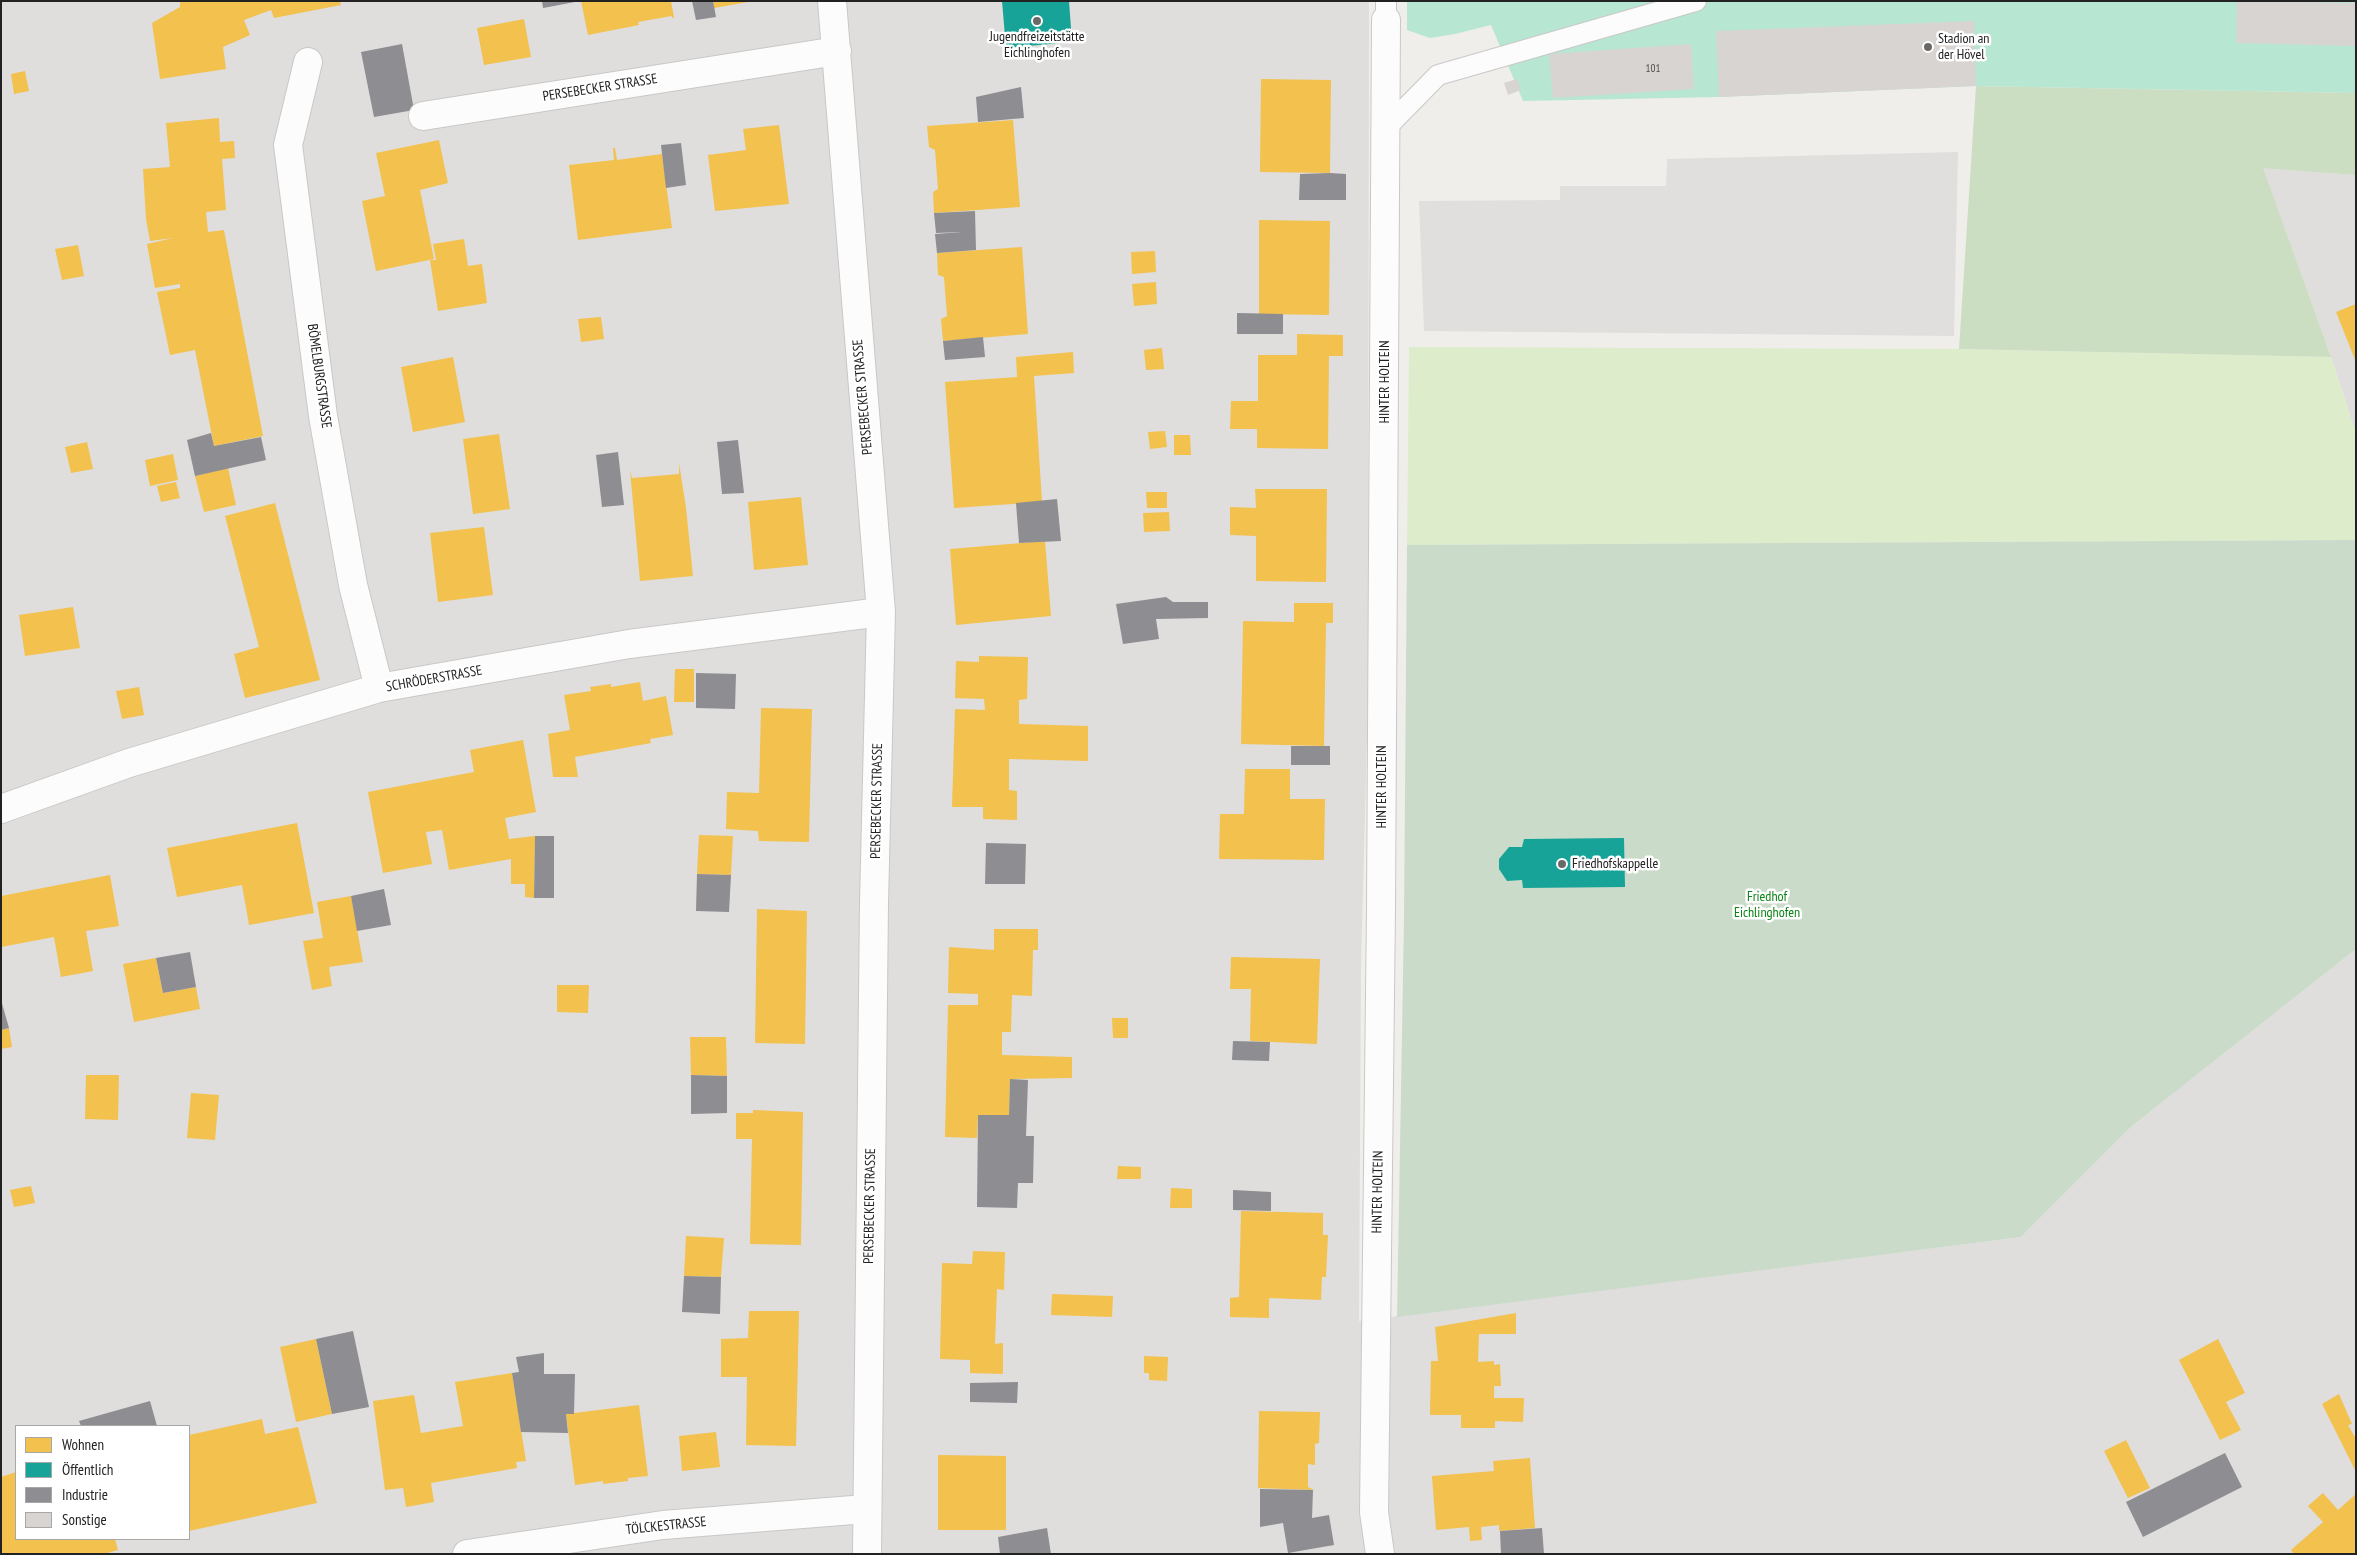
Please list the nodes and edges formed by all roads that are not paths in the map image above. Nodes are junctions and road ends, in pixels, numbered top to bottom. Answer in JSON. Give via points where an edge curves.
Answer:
{"nodes":[{"id":1,"x":832,"y":1,"type":"edge"},
{"id":2,"x":1696,"y":1,"type":"edge"},
{"id":3,"x":1386,"y":10,"type":"edge"},
{"id":4,"x":837,"y":51,"type":"junction"},
{"id":5,"x":308,"y":62,"type":"dead end"},
{"id":6,"x":422,"y":116,"type":"dead end"},
{"id":7,"x":1384,"y":129,"type":"junction"},
{"id":8,"x":881,"y":612,"type":"junction"},
{"id":9,"x":379,"y":688,"type":"junction"},
{"id":10,"x":1,"y":809,"type":"edge"},
{"id":11,"x":866,"y":1509,"type":"junction"},
{"id":12,"x":467,"y":1554,"type":"edge"},
{"id":13,"x":867,"y":1554,"type":"edge"},
{"id":14,"x":1380,"y":1554,"type":"edge"}],
"edges":[{"from":1,"to":4,"type":"street","name":"PERSEBECKER STRASSE"},
{"from":2,"to":7,"type":"lane","via":[[1438,75]]},
{"from":3,"to":7,"type":"street","name":"HINTER HOLTEIN"},
{"from":4,"to":6,"type":"street","name":"PERSEBECKER STRASSE"},
{"from":4,"to":8,"type":"street","name":"PERSEBECKER STRASSE"},
{"from":5,"to":9,"type":"street","name":"BÖMELBURGSTRASSE","via":[[288,145],[324,416],[353,585]]},
{"from":7,"to":14,"type":"street","name":"HINTER HOLTEIN","via":[[1382,879],[1374,1512]]},
{"from":8,"to":9,"type":"street","name":"SCHRÖDERSTRASSE","via":[[629,644]]},
{"from":8,"to":11,"type":"street","name":"PERSEBECKER STRASSE"},
{"from":9,"to":10,"type":"street","name":"SCHRÖDERSTRASSE","via":[[129,763]]},
{"from":11,"to":12,"type":"street","name":"TÖLCKESTRASSE","via":[[663,1525]]},
{"from":11,"to":13,"type":"street","name":"PERSEBECKER STRASSE"}]}
